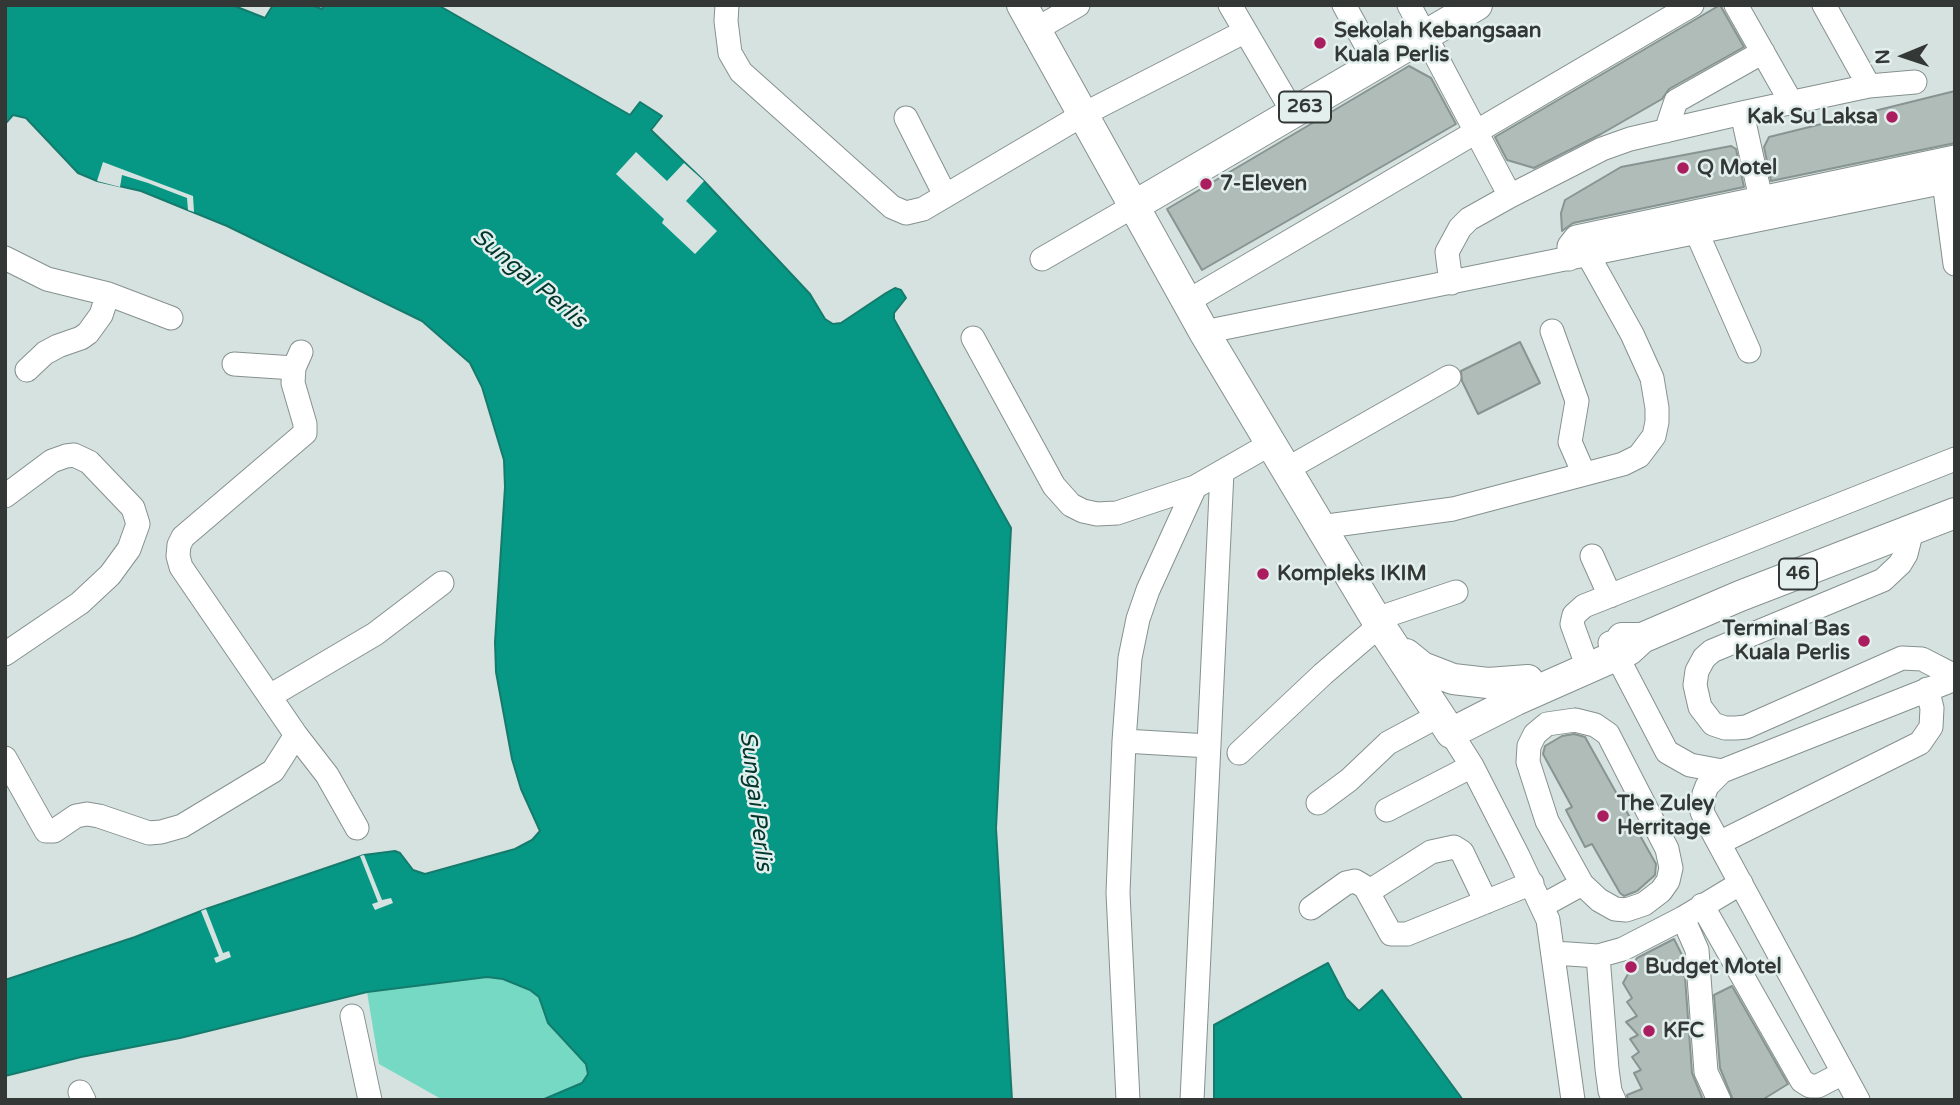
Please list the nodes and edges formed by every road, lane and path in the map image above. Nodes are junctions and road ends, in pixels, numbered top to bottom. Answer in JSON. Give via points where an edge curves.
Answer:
{"nodes":[{"id":1,"x":727,"y":5,"type":"edge"},
{"id":2,"x":1078,"y":5,"type":"edge"},
{"id":3,"x":1230,"y":5,"type":"edge"},
{"id":4,"x":1345,"y":5,"type":"edge"},
{"id":5,"x":1409,"y":5,"type":"edge"},
{"id":6,"x":1477,"y":5,"type":"edge"},
{"id":7,"x":1692,"y":5,"type":"edge"},
{"id":8,"x":1736,"y":5,"type":"edge"},
{"id":9,"x":1824,"y":5,"type":"edge"},
{"id":10,"x":1028,"y":18,"type":"edge"},
{"id":11,"x":1244,"y":32,"type":"junction"},
{"id":12,"x":1425,"y":36,"type":"junction"},
{"id":13,"x":1763,"y":52,"type":"junction"},
{"id":14,"x":1377,"y":65,"type":"junction"},
{"id":15,"x":1915,"y":82,"type":"dead end"},
{"id":16,"x":1869,"y":86,"type":"junction"},
{"id":17,"x":1791,"y":102,"type":"junction"},
{"id":18,"x":1742,"y":113,"type":"junction"},
{"id":19,"x":1084,"y":114,"type":"junction"},
{"id":20,"x":1293,"y":114,"type":"junction"},
{"id":21,"x":906,"y":118,"type":"dead end"},
{"id":22,"x":1665,"y":131,"type":"junction"},
{"id":23,"x":1476,"y":132,"type":"junction"},
{"id":24,"x":1955,"y":157,"type":"edge"},
{"id":25,"x":1950,"y":181,"type":"edge"},
{"id":26,"x":945,"y":195,"type":"junction"},
{"id":27,"x":1510,"y":196,"type":"junction"},
{"id":28,"x":1761,"y":199,"type":"junction"},
{"id":29,"x":1132,"y":207,"type":"junction"},
{"id":30,"x":1697,"y":233,"type":"junction"},
{"id":31,"x":1579,"y":257,"type":"junction"},
{"id":32,"x":5,"y":258,"type":"edge"},
{"id":33,"x":1041,"y":259,"type":"dead end"},
{"id":34,"x":1955,"y":264,"type":"edge"},
{"id":35,"x":1451,"y":283,"type":"junction"},
{"id":36,"x":108,"y":294,"type":"junction"},
{"id":37,"x":1188,"y":301,"type":"junction"},
{"id":38,"x":171,"y":318,"type":"dead end"},
{"id":39,"x":1552,"y":331,"type":"dead end"},
{"id":40,"x":1204,"y":332,"type":"junction"},
{"id":41,"x":973,"y":338,"type":"dead end"},
{"id":42,"x":1749,"y":351,"type":"dead end"},
{"id":43,"x":234,"y":364,"type":"dead end"},
{"id":44,"x":27,"y":370,"type":"dead end"},
{"id":45,"x":1449,"y":377,"type":"dead end"},
{"id":46,"x":1272,"y":443,"type":"junction"},
{"id":47,"x":1955,"y":459,"type":"edge"},
{"id":48,"x":1287,"y":469,"type":"junction"},
{"id":49,"x":1222,"y":472,"type":"junction"},
{"id":50,"x":1584,"y":474,"type":"junction"},
{"id":51,"x":1195,"y":486,"type":"junction"},
{"id":52,"x":5,"y":496,"type":"edge"},
{"id":53,"x":1955,"y":513,"type":"edge"},
{"id":54,"x":1320,"y":527,"type":"junction"},
{"id":55,"x":1912,"y":530,"type":"junction"},
{"id":56,"x":1592,"y":556,"type":"dead end"},
{"id":57,"x":442,"y":583,"type":"dead end"},
{"id":58,"x":1456,"y":593,"type":"dead end"},
{"id":59,"x":1610,"y":596,"type":"junction"},
{"id":60,"x":1382,"y":628,"type":"junction"},
{"id":61,"x":1613,"y":649,"type":"junction"},
{"id":62,"x":5,"y":654,"type":"edge"},
{"id":63,"x":1585,"y":661,"type":"junction"},
{"id":64,"x":1955,"y":677,"type":"edge"},
{"id":65,"x":1528,"y":680,"type":"junction"},
{"id":66,"x":1927,"y":689,"type":"junction"},
{"id":67,"x":270,"y":696,"type":"junction"},
{"id":68,"x":1445,"y":723,"type":"junction"},
{"id":69,"x":296,"y":735,"type":"junction"},
{"id":70,"x":1124,"y":741,"type":"junction"},
{"id":71,"x":1209,"y":746,"type":"junction"},
{"id":72,"x":1239,"y":753,"type":"dead end"},
{"id":73,"x":5,"y":758,"type":"edge"},
{"id":74,"x":1472,"y":766,"type":"junction"},
{"id":75,"x":1723,"y":771,"type":"junction"},
{"id":76,"x":14,"y":793,"type":"edge"},
{"id":77,"x":1318,"y":803,"type":"dead end"},
{"id":78,"x":1387,"y":810,"type":"dead end"},
{"id":79,"x":357,"y":828,"type":"dead end"},
{"id":80,"x":1719,"y":843,"type":"junction"},
{"id":81,"x":1532,"y":883,"type":"junction"},
{"id":82,"x":1741,"y":883,"type":"junction"},
{"id":83,"x":1582,"y":884,"type":"junction"},
{"id":84,"x":1368,"y":892,"type":"junction"},
{"id":85,"x":1486,"y":902,"type":"junction"},
{"id":86,"x":1702,"y":905,"type":"junction"},
{"id":87,"x":1542,"y":906,"type":"junction"},
{"id":88,"x":1311,"y":908,"type":"dead end"},
{"id":89,"x":1683,"y":918,"type":"junction"},
{"id":90,"x":1554,"y":953,"type":"junction"},
{"id":91,"x":1598,"y":956,"type":"junction"},
{"id":92,"x":352,"y":1016,"type":"dead end"},
{"id":93,"x":1848,"y":1091,"type":"edge"},
{"id":94,"x":370,"y":1100,"type":"edge"},
{"id":95,"x":1129,"y":1100,"type":"edge"},
{"id":96,"x":1192,"y":1100,"type":"edge"},
{"id":97,"x":1573,"y":1100,"type":"edge"},
{"id":98,"x":1614,"y":1100,"type":"edge"},
{"id":99,"x":1719,"y":1100,"type":"edge"}],
"edges":[{"from":1,"to":26,"type":"street","via":[[730,53],[741,72],[892,207],[916,212]]},
{"from":2,"to":10,"type":"street"},
{"from":3,"to":11,"type":"street"},
{"from":4,"to":14,"type":"street"},
{"from":5,"to":12,"type":"street"},
{"from":6,"to":12,"type":"main road","number":"263"},
{"from":7,"to":23,"type":"street"},
{"from":8,"to":13,"type":"street"},
{"from":9,"to":16,"type":"street"},
{"from":10,"to":19,"type":"main road"},
{"from":11,"to":19,"type":"street"},
{"from":11,"to":20,"type":"street"},
{"from":12,"to":14,"type":"main road","number":"263"},
{"from":12,"to":23,"type":"street"},
{"from":13,"to":17,"type":"street"},
{"from":13,"to":22,"type":"street","via":[[1676,101]]},
{"from":14,"to":20,"type":"main road","number":"263"},
{"from":15,"to":16,"type":"street"},
{"from":16,"to":17,"type":"street"},
{"from":17,"to":18,"type":"street"},
{"from":18,"to":22,"type":"street"},
{"from":18,"to":28,"type":"street"},
{"from":19,"to":26,"type":"street"},
{"from":19,"to":29,"type":"main road"},
{"from":20,"to":29,"type":"main road","number":"263"},
{"from":21,"to":26,"type":"street"},
{"from":22,"to":27,"type":"street","via":[[1602,149]]},
{"from":23,"to":27,"type":"street"},
{"from":23,"to":37,"type":"street"},
{"from":24,"to":28,"type":"street"},
{"from":25,"to":30,"type":"street"},
{"from":25,"to":34,"type":"street"},
{"from":27,"to":35,"type":"street","via":[[1460,228],[1447,252]]},
{"from":28,"to":31,"type":"street","via":[[1576,237],[1569,246]]},
{"from":29,"to":33,"type":"street"},
{"from":29,"to":37,"type":"main road"},
{"from":30,"to":31,"type":"street"},
{"from":30,"to":42,"type":"street"},
{"from":31,"to":35,"type":"street"},
{"from":31,"to":50,"type":"street","via":[[1646,363],[1657,408],[1654,436],[1639,456]]},
{"from":32,"to":36,"type":"street","via":[[47,279]]},
{"from":35,"to":40,"type":"street"},
{"from":36,"to":38,"type":"street"},
{"from":36,"to":44,"type":"street","via":[[88,333],[46,353]]},
{"from":37,"to":40,"type":"main road"},
{"from":39,"to":50,"type":"street","via":[[1577,401],[1570,442]]},
{"from":40,"to":46,"type":"main road"},
{"from":41,"to":51,"type":"street","via":[[1054,486],[1071,505],[1097,514],[1116,513]]},
{"from":43,"to":67,"type":"street","via":[[298,360],[293,383],[305,433],[183,537],[178,556],[181,567]]},
{"from":45,"to":48,"type":"street"},
{"from":46,"to":48,"type":"main road"},
{"from":46,"to":49,"type":"street"},
{"from":47,"to":59,"type":"street"},
{"from":48,"to":54,"type":"main road"},
{"from":49,"to":51,"type":"street"},
{"from":49,"to":71,"type":"street"},
{"from":50,"to":54,"type":"street","via":[[1453,509]]},
{"from":51,"to":70,"type":"street","via":[[1138,619],[1130,658]]},
{"from":52,"to":62,"type":"street","via":[[52,461],[74,455],[89,462],[124,499],[138,524],[129,550],[110,575],[80,603]]},
{"from":53,"to":55,"type":"main road","number":"46"},
{"from":54,"to":60,"type":"main road"},
{"from":55,"to":61,"type":"main road","number":"46","via":[[1642,638],[1623,638]]},
{"from":55,"to":64,"type":"street","via":[[1906,554],[1883,580],[1712,651],[1697,671],[1700,707],[1713,724],[1746,727],[1902,658],[1922,659]]},
{"from":56,"to":59,"type":"street"},
{"from":57,"to":67,"type":"street","via":[[375,634]]},
{"from":58,"to":60,"type":"street"},
{"from":59,"to":63,"type":"street","via":[[1584,607],[1572,618]]},
{"from":60,"to":65,"type":"main road","via":[[1422,667],[1445,676],[1480,682]]},
{"from":60,"to":68,"type":"main road"},
{"from":60,"to":72,"type":"street","via":[[1323,674]]},
{"from":61,"to":63,"type":"main road","number":"46"},
{"from":61,"to":75,"type":"street","via":[[1667,752],[1690,765]]},
{"from":63,"to":65,"type":"main road","number":"46"},
{"from":63,"to":68,"type":"main road","number":"46","via":[[1516,700]]},
{"from":64,"to":66,"type":"street"},
{"from":65,"to":68,"type":"main road","number":"46"},
{"from":66,"to":75,"type":"street"},
{"from":66,"to":80,"type":"street","via":[[1931,727],[1920,743]]},
{"from":67,"to":69,"type":"street"},
{"from":68,"to":74,"type":"street"},
{"from":68,"to":77,"type":"street","via":[[1388,743]]},
{"from":69,"to":76,"type":"street","via":[[273,771],[182,826],[160,832],[149,833],[87,814],[46,831]]},
{"from":69,"to":79,"type":"street","via":[[327,775]]},
{"from":70,"to":71,"type":"street"},
{"from":70,"to":95,"type":"street","via":[[1118,893]]},
{"from":71,"to":96,"type":"street"},
{"from":73,"to":76,"type":"street"},
{"from":74,"to":78,"type":"street"},
{"from":74,"to":81,"type":"street"},
{"from":75,"to":80,"type":"street","via":[[1707,786],[1702,804]]},
{"from":80,"to":82,"type":"street"},
{"from":81,"to":85,"type":"street"},
{"from":81,"to":87,"type":"street"},
{"from":82,"to":86,"type":"street"},
{"from":82,"to":93,"type":"street"},
{"from":83,"to":83,"type":"street","via":[[1599,900],[1626,910],[1661,891],[1671,868],[1667,849],[1608,734],[1595,725],[1562,721],[1535,734],[1528,762],[1547,821]]},
{"from":83,"to":87,"type":"street"},
{"from":84,"to":85,"type":"street","via":[[1387,928],[1398,935]]},
{"from":84,"to":85,"type":"street","via":[[1431,852],[1454,847],[1462,852]]},
{"from":84,"to":88,"type":"street","via":[[1360,883],[1346,883]]},
{"from":86,"to":89,"type":"street"},
{"from":86,"to":93,"type":"street","via":[[1802,1081]]},
{"from":87,"to":90,"type":"street"},
{"from":89,"to":91,"type":"street","via":[[1623,949]]},
{"from":89,"to":99,"type":"street","via":[[1697,950],[1706,1072]]},
{"from":90,"to":91,"type":"street"},
{"from":90,"to":97,"type":"street"},
{"from":91,"to":98,"type":"street","via":[[1606,1069]]},
{"from":92,"to":94,"type":"street"}]}
